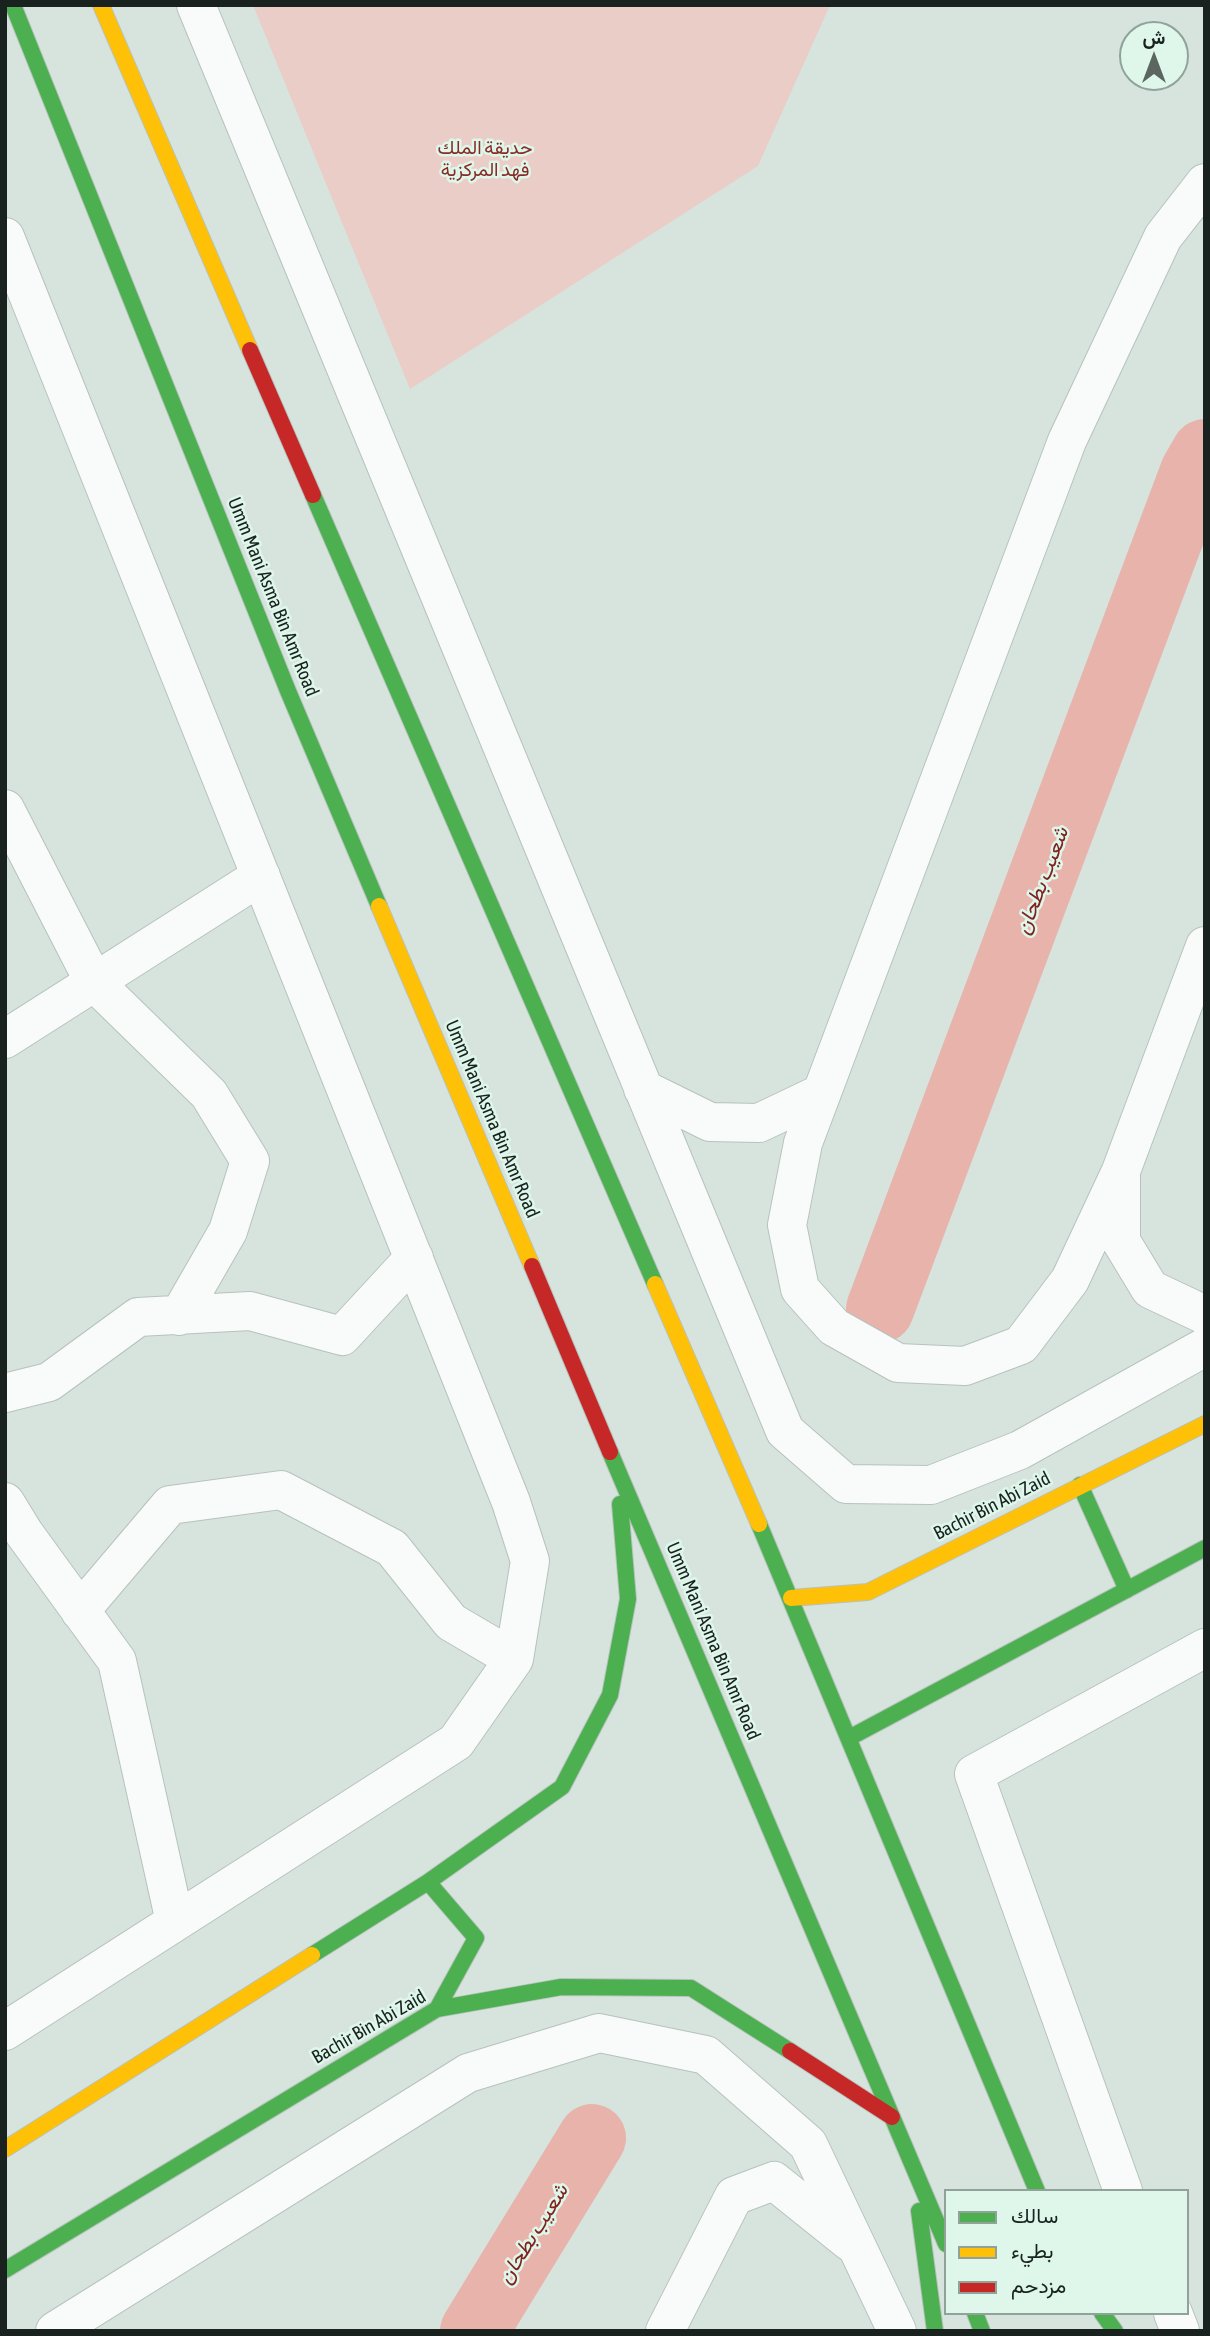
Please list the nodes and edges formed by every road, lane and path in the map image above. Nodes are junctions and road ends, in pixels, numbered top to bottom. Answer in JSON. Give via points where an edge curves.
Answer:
{"nodes":[{"id":1,"x":13,"y":5,"type":"edge"},
{"id":2,"x":101,"y":5,"type":"edge"},
{"id":3,"x":196,"y":5,"type":"edge"},
{"id":4,"x":1205,"y":183,"type":"edge"},
{"id":5,"x":5,"y":237,"type":"edge"},
{"id":6,"x":5,"y":808,"type":"edge"},
{"id":7,"x":261,"y":876,"type":"junction"},
{"id":8,"x":1205,"y":946,"type":"edge"},
{"id":9,"x":94,"y":982,"type":"junction"},
{"id":10,"x":5,"y":1039,"type":"edge"},
{"id":11,"x":643,"y":1088,"type":"junction"},
{"id":12,"x":822,"y":1093,"type":"junction"},
{"id":13,"x":1121,"y":1171,"type":"junction"},
{"id":14,"x":414,"y":1258,"type":"junction"},
{"id":15,"x":1205,"y":1315,"type":"edge"},
{"id":16,"x":179,"y":1316,"type":"junction"},
{"id":17,"x":1205,"y":1347,"type":"edge"},
{"id":18,"x":5,"y":1393,"type":"edge"},
{"id":19,"x":1205,"y":1424,"type":"edge"},
{"id":20,"x":618,"y":1471,"type":"junction"},
{"id":21,"x":1080,"y":1485,"type":"junction"},
{"id":22,"x":5,"y":1502,"type":"edge"},
{"id":23,"x":1205,"y":1548,"type":"edge"},
{"id":24,"x":1127,"y":1590,"type":"junction"},
{"id":25,"x":792,"y":1598,"type":"junction"},
{"id":26,"x":80,"y":1611,"type":"junction"},
{"id":27,"x":1205,"y":1648,"type":"edge"},
{"id":28,"x":514,"y":1659,"type":"junction"},
{"id":29,"x":849,"y":1738,"type":"junction"},
{"id":30,"x":428,"y":1882,"type":"junction"},
{"id":31,"x":175,"y":1922,"type":"junction"},
{"id":32,"x":437,"y":2009,"type":"junction"},
{"id":33,"x":10,"y":2019,"type":"edge"},
{"id":34,"x":892,"y":2117,"type":"junction"},
{"id":35,"x":5,"y":2149,"type":"edge"},
{"id":36,"x":914,"y":2168,"type":"junction"},
{"id":37,"x":1036,"y":2189,"type":"edge"},
{"id":38,"x":1122,"y":2189,"type":"edge"},
{"id":39,"x":944,"y":2239,"type":"edge"},
{"id":40,"x":858,"y":2248,"type":"junction"},
{"id":41,"x":5,"y":2270,"type":"edge"},
{"id":42,"x":1103,"y":2315,"type":"edge"},
{"id":43,"x":55,"y":2331,"type":"edge"},
{"id":44,"x":665,"y":2331,"type":"edge"},
{"id":45,"x":897,"y":2331,"type":"edge"},
{"id":46,"x":934,"y":2331,"type":"edge"},
{"id":47,"x":1115,"y":2331,"type":"edge"}],
"edges":[{"from":1,"to":20,"type":"main road","name":"Umm Mani Asma Bin Amr Road","via":[[288,691]]},
{"from":2,"to":25,"type":"main road"},
{"from":3,"to":11,"type":"street"},
{"from":4,"to":12,"type":"street","via":[[1163,237],[1067,441]]},
{"from":5,"to":7,"type":"street"},
{"from":6,"to":9,"type":"street"},
{"from":7,"to":9,"type":"street"},
{"from":7,"to":14,"type":"street"},
{"from":8,"to":13,"type":"street"},
{"from":9,"to":10,"type":"street"},
{"from":9,"to":16,"type":"street","via":[[209,1094],[250,1161],[228,1231]]},
{"from":11,"to":12,"type":"street","via":[[710,1122],[759,1123]]},
{"from":11,"to":17,"type":"street","via":[[785,1431],[846,1484],[931,1485],[1020,1450]]},
{"from":12,"to":13,"type":"street","via":[[803,1143],[787,1225],[800,1289],[834,1327],[898,1363],[965,1366],[1021,1345],[1070,1280]]},
{"from":13,"to":15,"type":"street","via":[[1121,1241],[1150,1289]]},
{"from":14,"to":16,"type":"street","via":[[342,1336],[250,1311]]},
{"from":14,"to":28,"type":"street","via":[[530,1561]]},
{"from":16,"to":18,"type":"street","via":[[138,1317],[49,1382]]},
{"from":19,"to":21,"type":"main road","name":"Bachir Bin Abi Zaid"},
{"from":20,"to":30,"type":"main road","via":[[628,1599],[610,1695],[562,1787]]},
{"from":20,"to":34,"type":"main road","name":"Umm Mani Asma Bin Amr Road"},
{"from":21,"to":24,"type":"main road"},
{"from":21,"to":25,"type":"main road","name":"Bachir Bin Abi Zaid","via":[[867,1592]]},
{"from":22,"to":26,"type":"street"},
{"from":23,"to":24,"type":"main road"},
{"from":24,"to":29,"type":"main road"},
{"from":25,"to":29,"type":"main road"},
{"from":26,"to":28,"type":"street","via":[[170,1505],[281,1490],[392,1548],[451,1622]]},
{"from":26,"to":31,"type":"street","via":[[117,1661]]},
{"from":27,"to":38,"type":"street","via":[[974,1774]]},
{"from":28,"to":31,"type":"street","via":[[456,1742]]},
{"from":29,"to":37,"type":"main road"},
{"from":30,"to":32,"type":"main road","via":[[477,1938]]},
{"from":30,"to":35,"type":"main road"},
{"from":31,"to":33,"type":"street"},
{"from":32,"to":34,"type":"main road","name":"Bachir Bin Abi Zaid","via":[[561,1987],[691,1989]]},
{"from":32,"to":41,"type":"main road","name":"Bachir Bin Abi Zaid"},
{"from":34,"to":36,"type":"main road","name":"Umm Mani Asma Bin Amr Road"},
{"from":36,"to":39,"type":"main road","name":"Umm Mani Asma Bin Amr Road"},
{"from":36,"to":46,"type":"main road"},
{"from":40,"to":43,"type":"street","via":[[808,2144],[706,2055],[598,2033],[468,2073]]},
{"from":40,"to":44,"type":"street","via":[[774,2181],[734,2196]]},
{"from":40,"to":45,"type":"street"},
{"from":42,"to":47,"type":"main road"}]}
